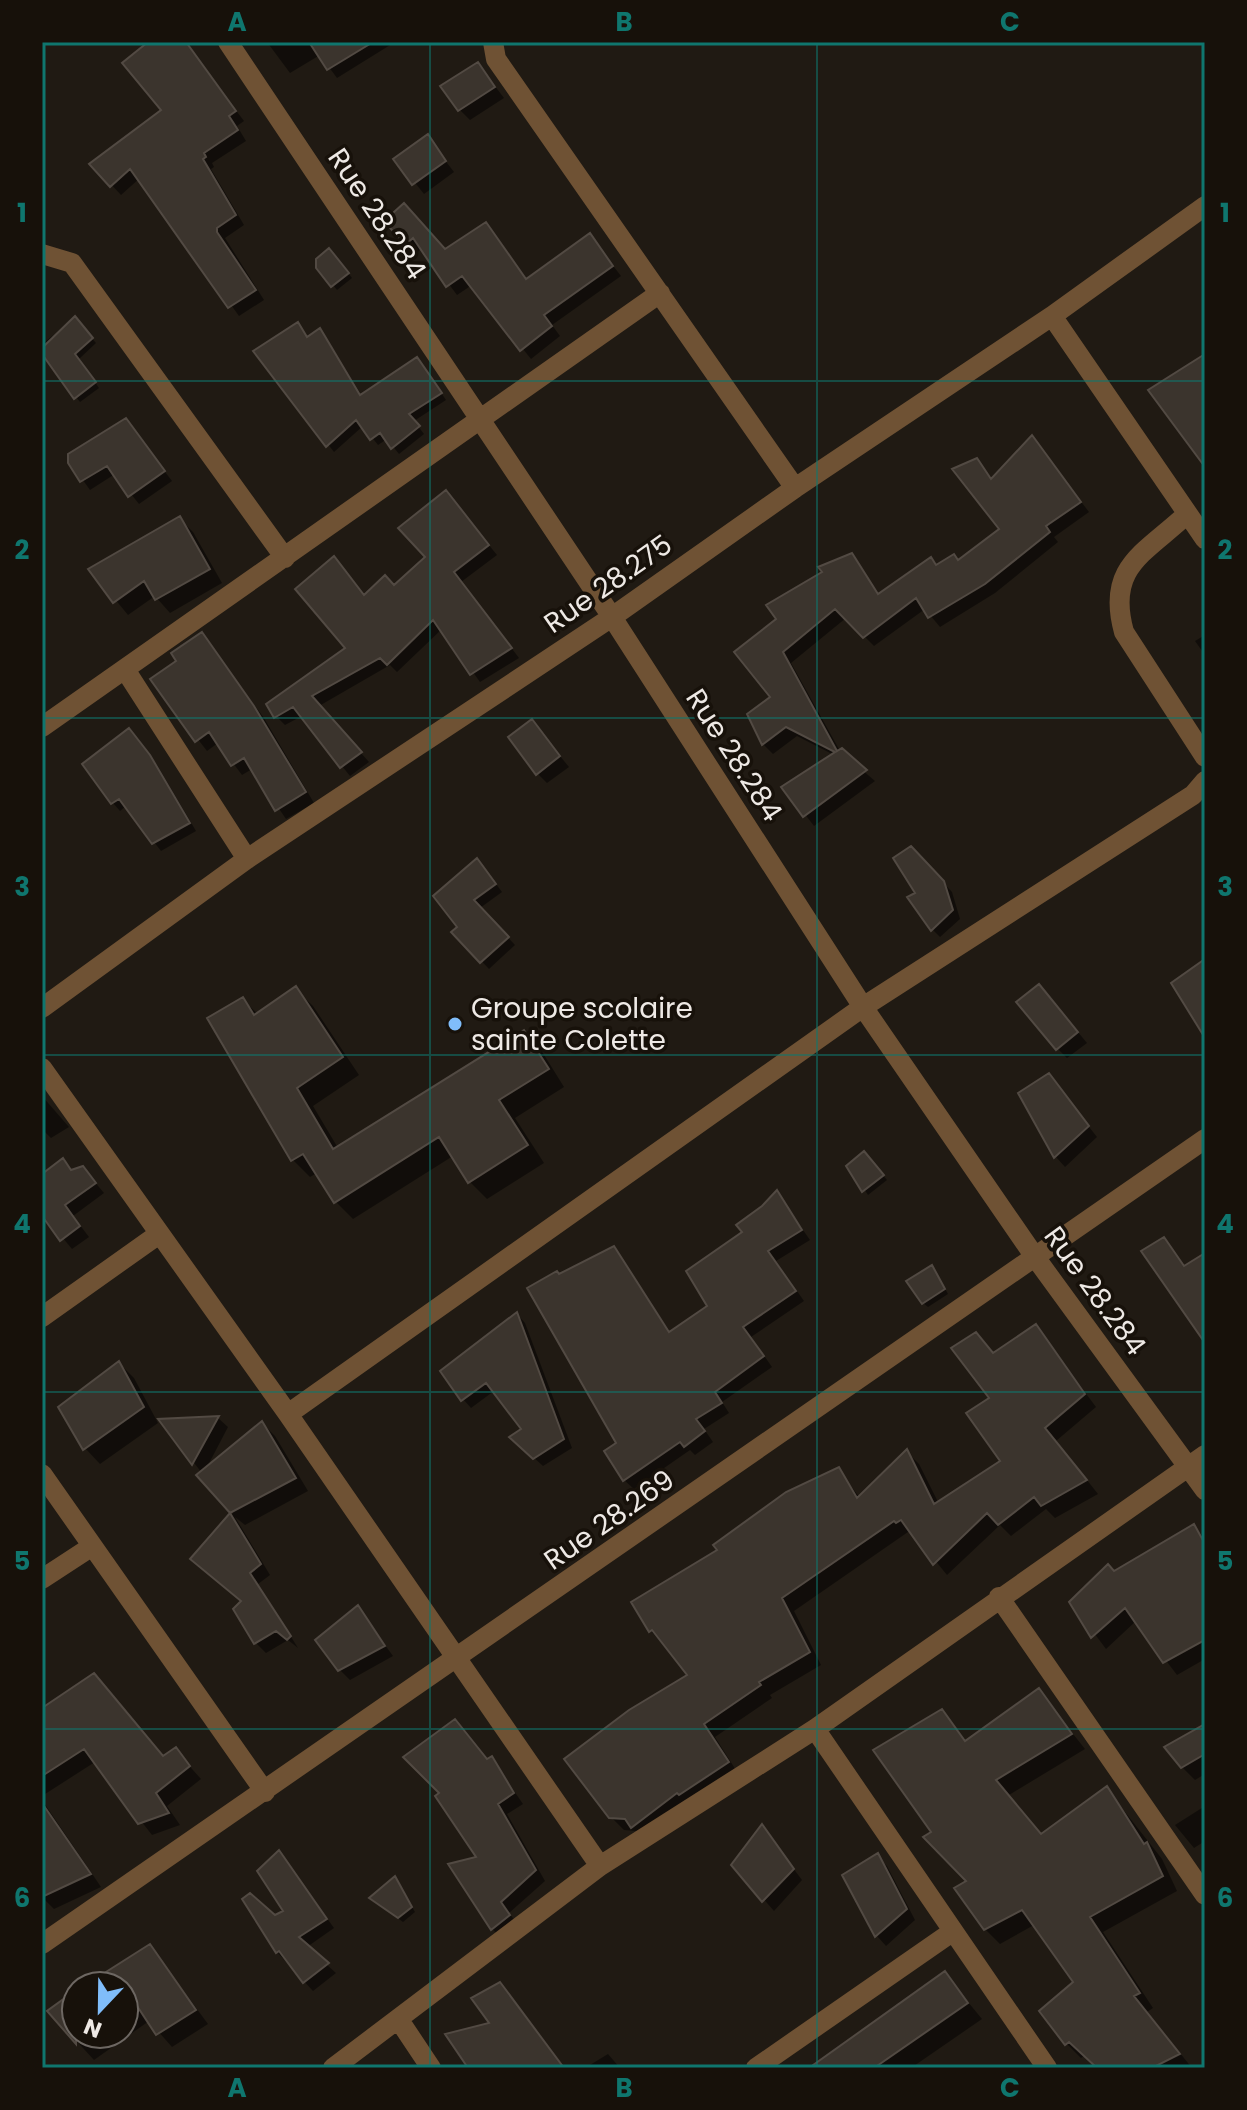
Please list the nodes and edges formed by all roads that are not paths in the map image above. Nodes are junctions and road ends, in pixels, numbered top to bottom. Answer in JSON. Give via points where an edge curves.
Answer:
{"nodes":[{"id":1,"x":228,"y":42,"type":"edge"},
{"id":2,"x":493,"y":42,"type":"edge"},
{"id":3,"x":1205,"y":206,"type":"edge"},
{"id":4,"x":42,"y":254,"type":"edge"},
{"id":5,"x":660,"y":293,"type":"junction"},
{"id":6,"x":1052,"y":316,"type":"junction"},
{"id":7,"x":483,"y":421,"type":"junction"},
{"id":8,"x":795,"y":488,"type":"junction"},
{"id":9,"x":1186,"y":515,"type":"junction"},
{"id":10,"x":1205,"y":539,"type":"edge"},
{"id":11,"x":285,"y":558,"type":"junction"},
{"id":12,"x":612,"y":617,"type":"junction"},
{"id":13,"x":126,"y":671,"type":"junction"},
{"id":14,"x":42,"y":727,"type":"edge"},
{"id":15,"x":1205,"y":757,"type":"edge"},
{"id":16,"x":1205,"y":781,"type":"edge"},
{"id":17,"x":247,"y":859,"type":"junction"},
{"id":18,"x":863,"y":1007,"type":"junction"},
{"id":19,"x":42,"y":1008,"type":"edge"},
{"id":20,"x":42,"y":1068,"type":"edge"},
{"id":21,"x":1205,"y":1139,"type":"edge"},
{"id":22,"x":159,"y":1234,"type":"junction"},
{"id":23,"x":1035,"y":1257,"type":"junction"},
{"id":24,"x":42,"y":1317,"type":"edge"},
{"id":25,"x":288,"y":1414,"type":"junction"},
{"id":26,"x":1196,"y":1461,"type":"edge"},
{"id":27,"x":42,"y":1474,"type":"edge"},
{"id":28,"x":1205,"y":1490,"type":"edge"},
{"id":29,"x":91,"y":1547,"type":"junction"},
{"id":30,"x":42,"y":1579,"type":"edge"},
{"id":31,"x":999,"y":1597,"type":"junction"},
{"id":32,"x":457,"y":1660,"type":"junction"},
{"id":33,"x":815,"y":1729,"type":"junction"},
{"id":34,"x":265,"y":1792,"type":"junction"},
{"id":35,"x":600,"y":1866,"type":"junction"},
{"id":36,"x":1205,"y":1895,"type":"edge"},
{"id":37,"x":952,"y":1932,"type":"junction"},
{"id":38,"x":42,"y":1944,"type":"edge"},
{"id":39,"x":399,"y":2020,"type":"junction"},
{"id":40,"x":333,"y":2068,"type":"edge"},
{"id":41,"x":431,"y":2068,"type":"edge"},
{"id":42,"x":756,"y":2068,"type":"edge"},
{"id":43,"x":1047,"y":2068,"type":"edge"}],
"edges":[{"from":1,"to":7,"type":"street","name":"Rue 28.284"},
{"from":2,"to":5,"type":"street","via":[[496,59]]},
{"from":3,"to":6,"type":"street","name":"Rue 28.275"},
{"from":4,"to":11,"type":"street","via":[[72,263]]},
{"from":5,"to":7,"type":"street"},
{"from":5,"to":8,"type":"street"},
{"from":6,"to":8,"type":"street","name":"Rue 28.275"},
{"from":6,"to":9,"type":"street"},
{"from":7,"to":11,"type":"street"},
{"from":7,"to":12,"type":"street","name":"Rue 28.284"},
{"from":8,"to":12,"type":"street","name":"Rue 28.275"},
{"from":9,"to":10,"type":"street"},
{"from":9,"to":15,"type":"street","via":[[1124,571],[1118,611],[1124,632]]},
{"from":11,"to":13,"type":"street"},
{"from":12,"to":17,"type":"street","name":"Rue 28.275"},
{"from":12,"to":18,"type":"street","name":"Rue 28.284"},
{"from":13,"to":14,"type":"street"},
{"from":13,"to":17,"type":"street"},
{"from":16,"to":18,"type":"street","via":[[1193,795]]},
{"from":17,"to":19,"type":"street","name":"Rue 28.275"},
{"from":18,"to":23,"type":"street","name":"Rue 28.284"},
{"from":18,"to":25,"type":"street"},
{"from":20,"to":22,"type":"street"},
{"from":21,"to":23,"type":"street","name":"Rue 28.269"},
{"from":22,"to":24,"type":"street"},
{"from":22,"to":25,"type":"street"},
{"from":23,"to":26,"type":"street","name":"Rue 28.284"},
{"from":23,"to":32,"type":"street","name":"Rue 28.269"},
{"from":25,"to":32,"type":"street"},
{"from":26,"to":28,"type":"street","name":"Rue 28.284"},
{"from":26,"to":31,"type":"street"},
{"from":27,"to":29,"type":"street"},
{"from":29,"to":30,"type":"street"},
{"from":29,"to":34,"type":"street"},
{"from":31,"to":33,"type":"street"},
{"from":31,"to":36,"type":"street"},
{"from":32,"to":34,"type":"street","name":"Rue 28.269"},
{"from":32,"to":35,"type":"street"},
{"from":33,"to":35,"type":"street"},
{"from":33,"to":37,"type":"street"},
{"from":34,"to":38,"type":"street","name":"Rue 28.269"},
{"from":35,"to":39,"type":"street"},
{"from":37,"to":42,"type":"street"},
{"from":37,"to":43,"type":"street"},
{"from":39,"to":40,"type":"street"},
{"from":39,"to":41,"type":"street"}]}
